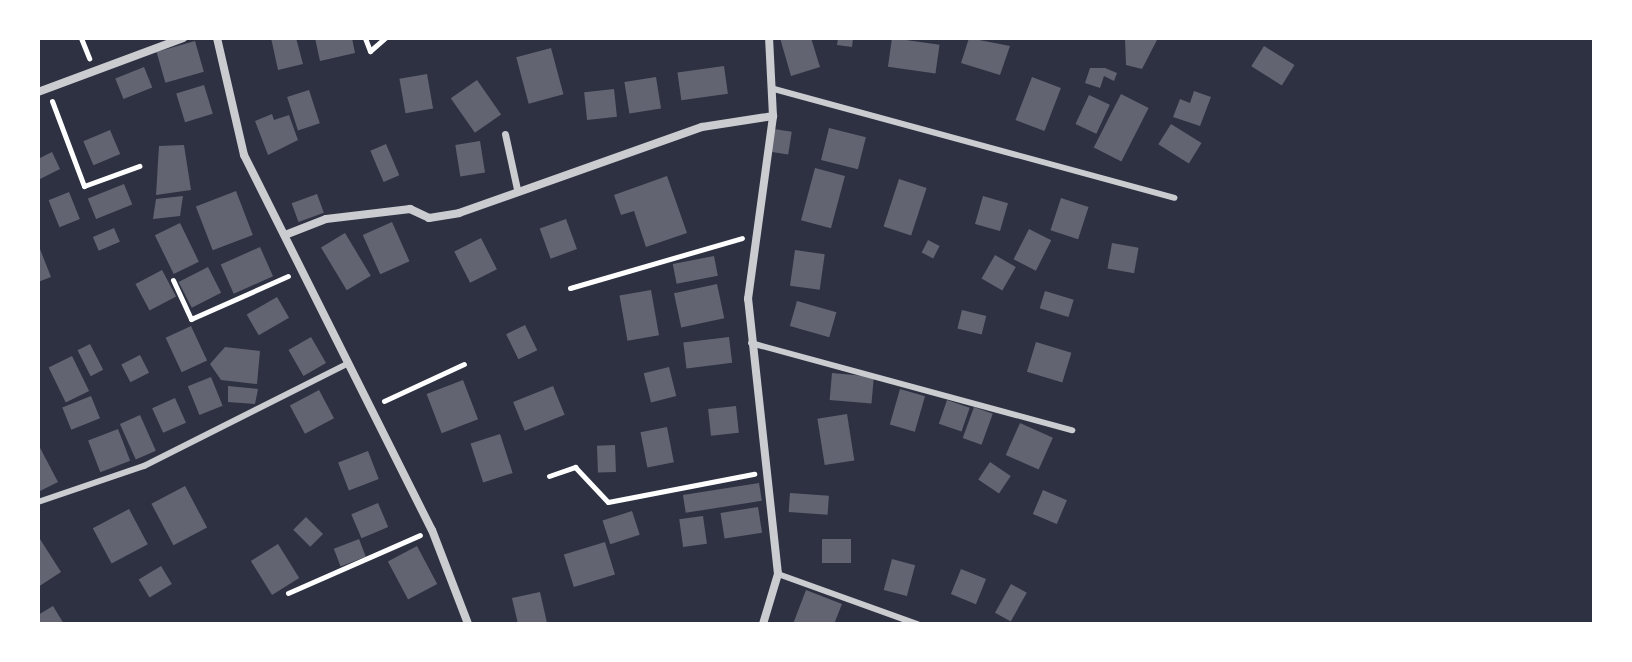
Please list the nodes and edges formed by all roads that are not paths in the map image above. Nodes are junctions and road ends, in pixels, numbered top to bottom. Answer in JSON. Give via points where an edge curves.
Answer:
{"nodes":[{"id":1,"x":183,"y":38,"type":"edge"},
{"id":2,"x":217,"y":38,"type":"edge"},
{"id":3,"x":769,"y":38,"type":"edge"},
{"id":4,"x":774,"y":89,"type":"junction"},
{"id":5,"x":43,"y":91,"type":"edge"},
{"id":6,"x":773,"y":116,"type":"junction"},
{"id":7,"x":505,"y":134,"type":"dead end"},
{"id":8,"x":517,"y":189,"type":"junction"},
{"id":9,"x":1174,"y":198,"type":"dead end"},
{"id":10,"x":285,"y":235,"type":"junction"},
{"id":11,"x":750,"y":342,"type":"junction"},
{"id":12,"x":349,"y":363,"type":"junction"},
{"id":13,"x":1072,"y":430,"type":"dead end"},
{"id":14,"x":38,"y":502,"type":"edge"},
{"id":15,"x":778,"y":574,"type":"junction"},
{"id":16,"x":468,"y":624,"type":"edge"},
{"id":17,"x":763,"y":624,"type":"edge"},
{"id":18,"x":917,"y":624,"type":"edge"}],
"edges":[{"from":1,"to":5,"type":"street"},
{"from":2,"to":10,"type":"street","via":[[244,155]]},
{"from":3,"to":4,"type":"street"},
{"from":4,"to":6,"type":"street"},
{"from":4,"to":9,"type":"lane"},
{"from":6,"to":8,"type":"street","via":[[702,127]]},
{"from":6,"to":11,"type":"street","via":[[754,235]]},
{"from":7,"to":8,"type":"street"},
{"from":8,"to":10,"type":"street","via":[[459,213],[429,218],[410,209],[326,219]]},
{"from":10,"to":12,"type":"street"},
{"from":11,"to":13,"type":"lane"},
{"from":11,"to":15,"type":"street","via":[[770,471]]},
{"from":12,"to":14,"type":"lane","via":[[144,466]]},
{"from":12,"to":16,"type":"street","via":[[432,530]]},
{"from":15,"to":17,"type":"street"},
{"from":15,"to":18,"type":"lane"}]}
